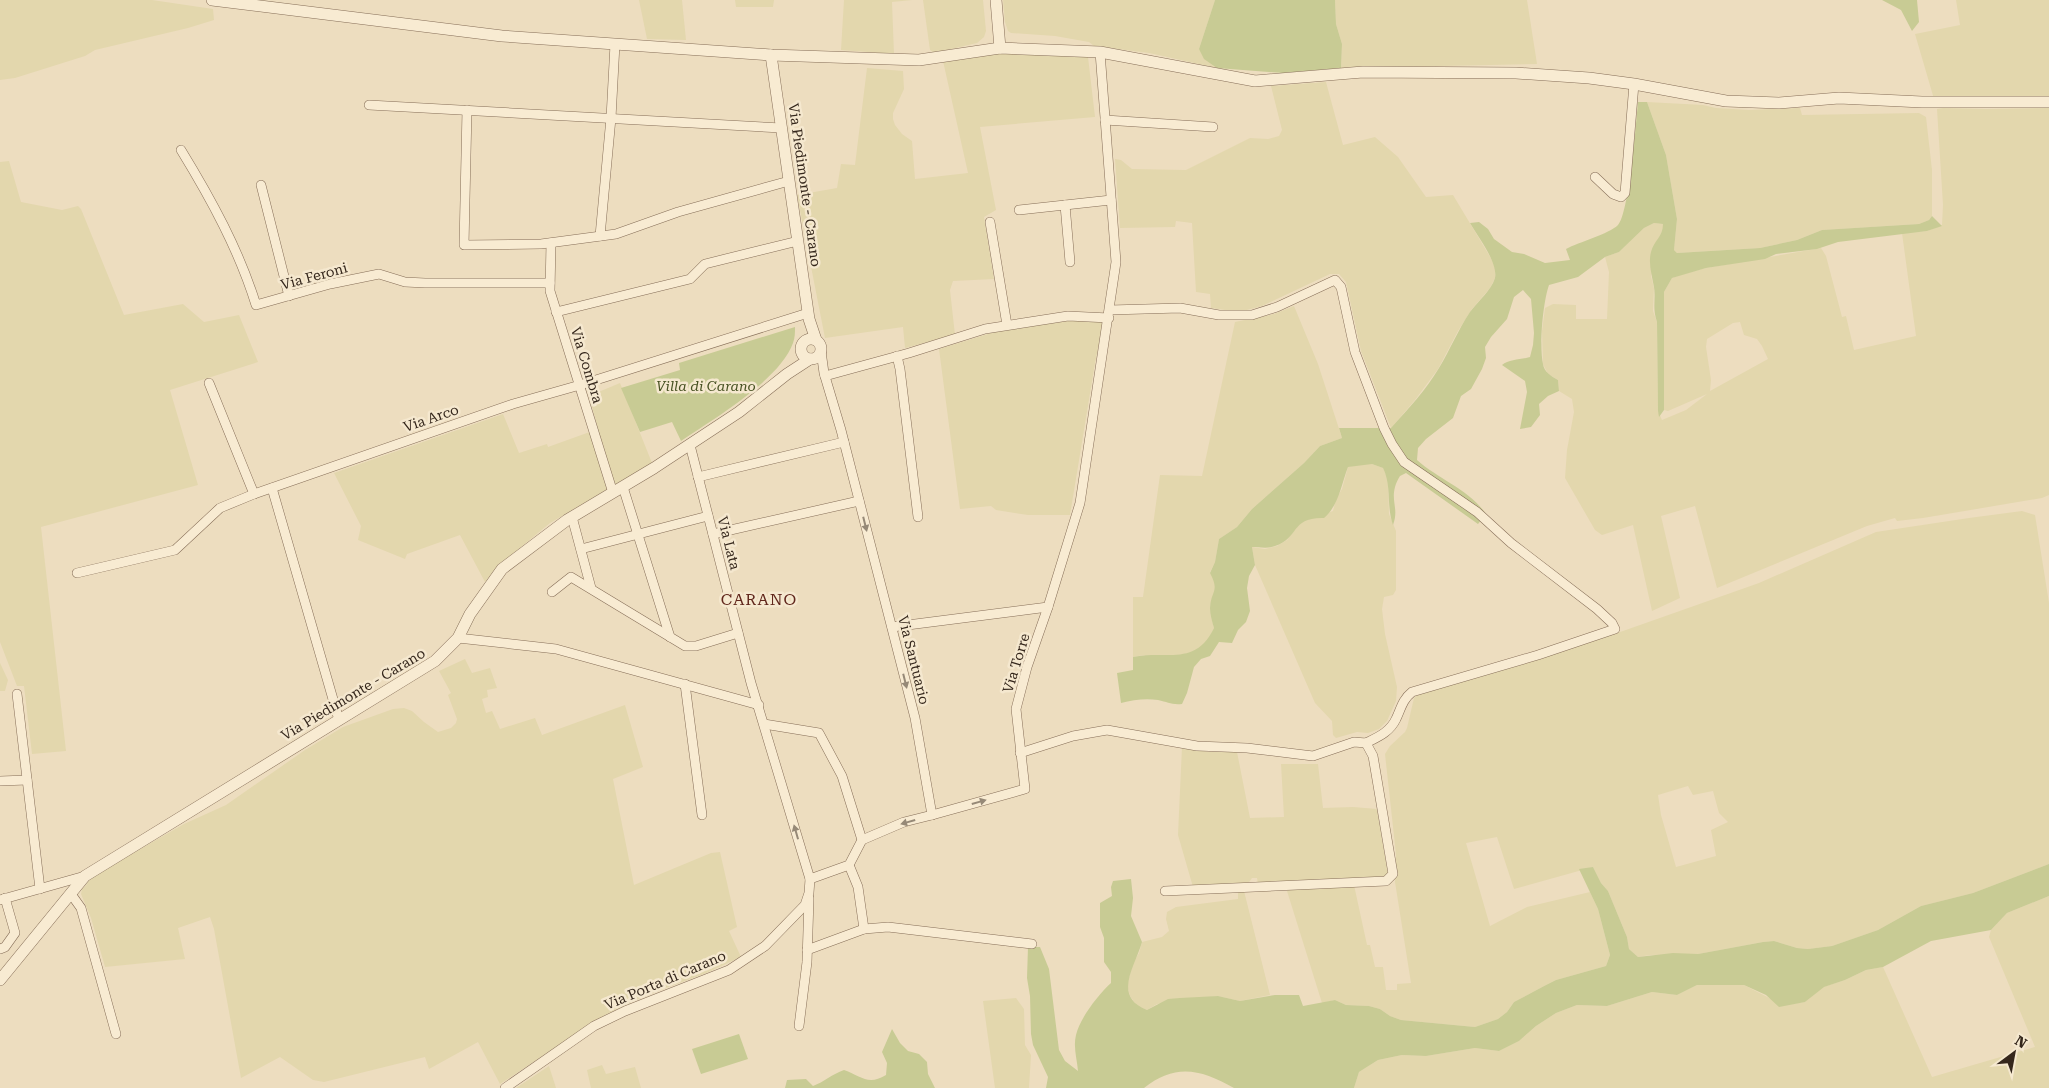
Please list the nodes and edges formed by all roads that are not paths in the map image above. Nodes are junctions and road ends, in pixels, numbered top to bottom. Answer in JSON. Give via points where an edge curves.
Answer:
{"nodes":[{"id":1,"x":212,"y":0,"type":"edge"},
{"id":2,"x":996,"y":0,"type":"edge"},
{"id":3,"x":615,"y":44,"type":"junction"},
{"id":4,"x":1000,"y":48,"type":"junction"},
{"id":5,"x":1100,"y":52,"type":"junction"},
{"id":6,"x":771,"y":55,"type":"junction"},
{"id":7,"x":1634,"y":84,"type":"junction"},
{"id":8,"x":2049,"y":102,"type":"edge"},
{"id":9,"x":369,"y":105,"type":"dead end"},
{"id":10,"x":467,"y":110,"type":"junction"},
{"id":11,"x":611,"y":118,"type":"junction"},
{"id":12,"x":1105,"y":120,"type":"junction"},
{"id":13,"x":1213,"y":127,"type":"dead end"},
{"id":14,"x":782,"y":128,"type":"junction"},
{"id":15,"x":181,"y":150,"type":"dead end"},
{"id":16,"x":1595,"y":177,"type":"dead end"},
{"id":17,"x":790,"y":181,"type":"junction"},
{"id":18,"x":261,"y":185,"type":"dead end"},
{"id":19,"x":1112,"y":200,"type":"junction"},
{"id":20,"x":1066,"y":205,"type":"junction"},
{"id":21,"x":1020,"y":210,"type":"dead end"},
{"id":22,"x":990,"y":222,"type":"dead end"},
{"id":23,"x":600,"y":236,"type":"junction"},
{"id":24,"x":798,"y":241,"type":"junction"},
{"id":25,"x":551,"y":243,"type":"junction"},
{"id":26,"x":1070,"y":262,"type":"dead end"},
{"id":27,"x":550,"y":283,"type":"junction"},
{"id":28,"x":289,"y":296,"type":"junction"},
{"id":29,"x":556,"y":312,"type":"junction"},
{"id":30,"x":1110,"y":314,"type":"junction"},
{"id":31,"x":809,"y":316,"type":"junction"},
{"id":32,"x":1007,"y":325,"type":"junction"},
{"id":33,"x":811,"y":340,"type":"junction"},
{"id":34,"x":801,"y":350,"type":"junction"},
{"id":35,"x":815,"y":356,"type":"junction"},
{"id":36,"x":897,"y":356,"type":"junction"},
{"id":37,"x":787,"y":374,"type":"junction"},
{"id":38,"x":824,"y":374,"type":"junction"},
{"id":39,"x":209,"y":383,"type":"dead end"},
{"id":40,"x":580,"y":385,"type":"junction"},
{"id":41,"x":844,"y":442,"type":"junction"},
{"id":42,"x":690,"y":445,"type":"junction"},
{"id":43,"x":698,"y":476,"type":"junction"},
{"id":44,"x":272,"y":488,"type":"junction"},
{"id":45,"x":618,"y":490,"type":"junction"},
{"id":46,"x":254,"y":494,"type":"junction"},
{"id":47,"x":859,"y":501,"type":"junction"},
{"id":48,"x":708,"y":516,"type":"junction"},
{"id":49,"x":572,"y":517,"type":"junction"},
{"id":50,"x":918,"y":517,"type":"dead end"},
{"id":51,"x":713,"y":534,"type":"junction"},
{"id":52,"x":638,"y":535,"type":"junction"},
{"id":53,"x":581,"y":548,"type":"junction"},
{"id":54,"x":77,"y":573,"type":"dead end"},
{"id":55,"x":591,"y":588,"type":"junction"},
{"id":56,"x":552,"y":592,"type":"dead end"},
{"id":57,"x":1048,"y":607,"type":"junction"},
{"id":58,"x":892,"y":627,"type":"junction"},
{"id":59,"x":738,"y":633,"type":"junction"},
{"id":60,"x":670,"y":637,"type":"junction"},
{"id":61,"x":458,"y":638,"type":"junction"},
{"id":62,"x":686,"y":684,"type":"junction"},
{"id":63,"x":17,"y":694,"type":"dead end"},
{"id":64,"x":758,"y":705,"type":"junction"},
{"id":65,"x":339,"y":720,"type":"junction"},
{"id":66,"x":764,"y":724,"type":"junction"},
{"id":67,"x":1366,"y":743,"type":"junction"},
{"id":68,"x":1020,"y":753,"type":"junction"},
{"id":69,"x":27,"y":780,"type":"junction"},
{"id":70,"x":0,"y":781,"type":"edge"},
{"id":71,"x":702,"y":815,"type":"dead end"},
{"id":72,"x":932,"y":815,"type":"junction"},
{"id":73,"x":862,"y":840,"type":"junction"},
{"id":74,"x":849,"y":865,"type":"junction"},
{"id":75,"x":86,"y":876,"type":"junction"},
{"id":76,"x":810,"y":879,"type":"junction"},
{"id":77,"x":40,"y":889,"type":"junction"},
{"id":78,"x":1165,"y":891,"type":"dead end"},
{"id":79,"x":809,"y":893,"type":"junction"},
{"id":80,"x":71,"y":894,"type":"junction"},
{"id":81,"x":2,"y":899,"type":"edge"},
{"id":82,"x":864,"y":929,"type":"junction"},
{"id":83,"x":1032,"y":944,"type":"dead end"},
{"id":84,"x":0,"y":949,"type":"edge"},
{"id":85,"x":807,"y":950,"type":"junction"},
{"id":86,"x":0,"y":980,"type":"edge"},
{"id":87,"x":799,"y":1026,"type":"dead end"},
{"id":88,"x":116,"y":1034,"type":"dead end"},
{"id":89,"x":505,"y":1088,"type":"edge"}],
"edges":[{"from":1,"to":3,"type":"street","via":[[502,36]]},
{"from":2,"to":4,"type":"street"},
{"from":3,"to":6,"type":"street"},
{"from":3,"to":11,"type":"street"},
{"from":4,"to":5,"type":"street"},
{"from":4,"to":6,"type":"street","via":[[920,60]]},
{"from":5,"to":7,"type":"street","via":[[1255,81],[1363,72],[1516,73]]},
{"from":5,"to":12,"type":"street"},
{"from":6,"to":14,"type":"street","name":"Via Piedimonte - Carano"},
{"from":7,"to":8,"type":"street","via":[[1726,101],[1779,103],[1839,98]]},
{"from":7,"to":16,"type":"street","via":[[1625,193],[1621,197],[1613,194]]},
{"from":9,"to":10,"type":"street"},
{"from":10,"to":11,"type":"street"},
{"from":10,"to":25,"type":"street","via":[[464,245]]},
{"from":11,"to":14,"type":"street"},
{"from":11,"to":23,"type":"street"},
{"from":12,"to":13,"type":"street"},
{"from":12,"to":19,"type":"street"},
{"from":14,"to":17,"type":"street","name":"Via Piedimonte - Carano"},
{"from":15,"to":28,"type":"street","name":"Via Feroni","via":[[210,198],[256,305]]},
{"from":17,"to":23,"type":"street","via":[[678,212],[616,234]]},
{"from":17,"to":24,"type":"street","name":"Via Piedimonte - Carano"},
{"from":18,"to":28,"type":"street"},
{"from":19,"to":20,"type":"street"},
{"from":19,"to":30,"type":"street","via":[[1116,262]]},
{"from":20,"to":21,"type":"street"},
{"from":20,"to":26,"type":"street"},
{"from":22,"to":32,"type":"street"},
{"from":23,"to":25,"type":"street"},
{"from":24,"to":29,"type":"street","via":[[705,264],[690,279]]},
{"from":24,"to":31,"type":"street","name":"Via Piedimonte - Carano"},
{"from":25,"to":27,"type":"street","name":"Via Combra"},
{"from":27,"to":28,"type":"street","name":"Via Feroni","via":[[405,282],[379,274]]},
{"from":27,"to":29,"type":"street","name":"Via Combra"},
{"from":29,"to":40,"type":"street","name":"Via Combra"},
{"from":30,"to":32,"type":"street"},
{"from":30,"to":57,"type":"street","via":[[1080,503]]},
{"from":30,"to":67,"type":"street","via":[[1180,308],[1219,315],[1252,315],[1278,307],[1335,280],[1341,287],[1355,352],[1384,428],[1401,457],[1597,609],[1615,629],[1412,692],[1388,731]]},
{"from":31,"to":33,"type":"street","name":"Via Piedimonte - Carano"},
{"from":31,"to":40,"type":"street","name":"Via Arco"},
{"from":32,"to":36,"type":"street"},
{"from":33,"to":34,"type":"street","via":[[802,344]]},
{"from":33,"to":35,"type":"street","via":[[820,344]]},
{"from":34,"to":35,"type":"street","via":[[804,356]]},
{"from":34,"to":37,"type":"street","name":"Via Piedimonte - Carano"},
{"from":35,"to":37,"type":"street","name":"Via Piedimonte - Carano"},
{"from":35,"to":38,"type":"street","name":"Via Santuario"},
{"from":36,"to":38,"type":"street"},
{"from":36,"to":50,"type":"street"},
{"from":37,"to":42,"type":"street","name":"Via Piedimonte - Carano"},
{"from":38,"to":41,"type":"street","name":"Via Santuario"},
{"from":39,"to":46,"type":"street"},
{"from":40,"to":44,"type":"street","name":"Via Arco","via":[[513,404]]},
{"from":40,"to":45,"type":"street","name":"Via Combra"},
{"from":41,"to":43,"type":"street"},
{"from":41,"to":47,"type":"street","name":"Via Santuario"},
{"from":42,"to":43,"type":"street","name":"Via Lata"},
{"from":42,"to":45,"type":"street","name":"Via Piedimonte - Carano"},
{"from":43,"to":48,"type":"street","name":"Via Lata"},
{"from":44,"to":46,"type":"street","name":"Via Arco"},
{"from":44,"to":65,"type":"street"},
{"from":45,"to":49,"type":"street","name":"Via Piedimonte - Carano"},
{"from":45,"to":52,"type":"street","name":"Via Combra"},
{"from":46,"to":54,"type":"street","name":"Via Arco","via":[[220,508],[175,550]]},
{"from":47,"to":51,"type":"street"},
{"from":47,"to":58,"type":"street","name":"Via Santuario","one_way":true},
{"from":48,"to":51,"type":"street","name":"Via Lata"},
{"from":48,"to":52,"type":"street"},
{"from":49,"to":53,"type":"street"},
{"from":49,"to":61,"type":"street","name":"Via Piedimonte - Carano","via":[[502,569],[470,614]]},
{"from":51,"to":59,"type":"street","name":"Via Lata"},
{"from":52,"to":53,"type":"street"},
{"from":52,"to":60,"type":"street","name":"Via Combra"},
{"from":53,"to":55,"type":"street"},
{"from":55,"to":56,"type":"street","via":[[571,577]]},
{"from":55,"to":60,"type":"street"},
{"from":57,"to":58,"type":"street","name":"Via Torre"},
{"from":57,"to":68,"type":"street","name":"Via Torre","via":[[1016,709]]},
{"from":58,"to":72,"type":"street","name":"Via Santuario","one_way":true,"via":[[915,718]]},
{"from":59,"to":60,"type":"street","via":[[696,646],[685,646]]},
{"from":59,"to":64,"type":"street","name":"Via Lata"},
{"from":61,"to":62,"type":"street","via":[[556,649]]},
{"from":61,"to":65,"type":"street","name":"Via Piedimonte - Carano","via":[[436,661]]},
{"from":62,"to":64,"type":"street"},
{"from":62,"to":71,"type":"street"},
{"from":63,"to":69,"type":"street"},
{"from":64,"to":66,"type":"street","name":"Via Porta di Carano"},
{"from":65,"to":75,"type":"street","name":"Via Piedimonte - Carano"},
{"from":66,"to":73,"type":"street","via":[[819,733],[842,776]]},
{"from":76,"to":66,"type":"street","name":"Via Porta di Carano","one_way":true},
{"from":67,"to":68,"type":"street","via":[[1354,742],[1313,756],[1197,746],[1107,730],[1072,736]]},
{"from":67,"to":78,"type":"street","via":[[1373,756],[1392,874],[1386,881]]},
{"from":72,"to":68,"type":"street","name":"Via Torre","one_way":true,"via":[[1025,789]]},
{"from":69,"to":70,"type":"street"},
{"from":69,"to":77,"type":"street"},
{"from":72,"to":73,"type":"street","one_way":true,"via":[[904,822]]},
{"from":73,"to":74,"type":"street"},
{"from":74,"to":76,"type":"street"},
{"from":74,"to":82,"type":"street","via":[[858,888]]},
{"from":75,"to":77,"type":"street"},
{"from":75,"to":80,"type":"street","name":"Via Piedimonte - Carano"},
{"from":76,"to":79,"type":"street","name":"Via Porta di Carano"},
{"from":77,"to":81,"type":"street"},
{"from":79,"to":85,"type":"street"},
{"from":79,"to":89,"type":"street","name":"Via Porta di Carano","via":[[805,905],[765,946],[729,970],[594,1026]]},
{"from":80,"to":86,"type":"street","name":"Via Piedimonte - Carano"},
{"from":80,"to":88,"type":"street","via":[[81,908]]},
{"from":81,"to":84,"type":"street","via":[[15,933]]},
{"from":82,"to":83,"type":"street","via":[[888,927]]},
{"from":82,"to":85,"type":"street"},
{"from":85,"to":87,"type":"street"}]}
